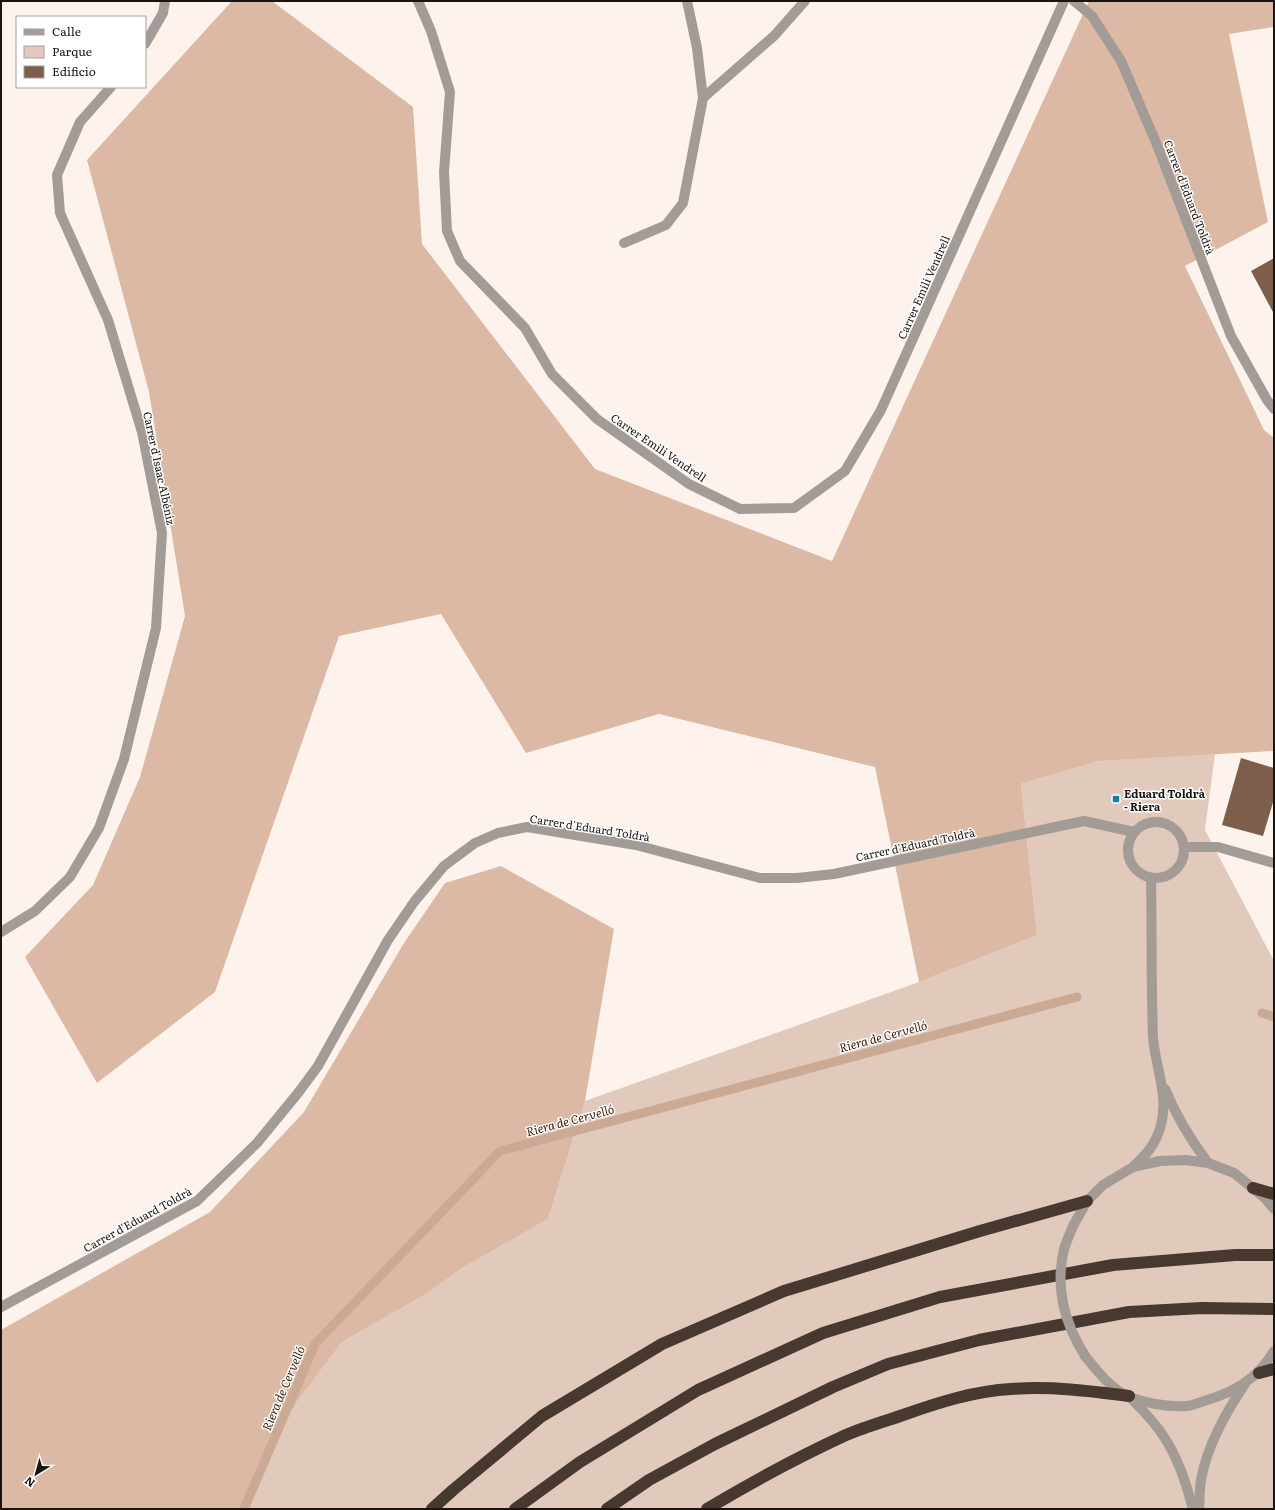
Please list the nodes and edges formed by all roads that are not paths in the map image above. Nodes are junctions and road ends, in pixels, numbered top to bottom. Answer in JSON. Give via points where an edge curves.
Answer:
{"nodes":[{"id":1,"x":165,"y":1,"type":"edge"},
{"id":2,"x":418,"y":1,"type":"edge"},
{"id":3,"x":687,"y":1,"type":"edge"},
{"id":4,"x":805,"y":1,"type":"edge"},
{"id":5,"x":1064,"y":1,"type":"edge"},
{"id":6,"x":1074,"y":1,"type":"edge"},
{"id":7,"x":146,"y":42,"type":"edge"},
{"id":8,"x":110,"y":88,"type":"edge"},
{"id":9,"x":703,"y":98,"type":"junction"},
{"id":10,"x":624,"y":243,"type":"dead end"},
{"id":11,"x":1274,"y":409,"type":"edge"},
{"id":12,"x":1134,"y":832,"type":"junction"},
{"id":13,"x":1184,"y":847,"type":"junction"},
{"id":14,"x":1274,"y":863,"type":"edge"},
{"id":15,"x":1151,"y":878,"type":"junction"},
{"id":16,"x":1,"y":932,"type":"edge"},
{"id":17,"x":1161,"y":1078,"type":"junction"},
{"id":18,"x":1208,"y":1163,"type":"junction"},
{"id":19,"x":1133,"y":1167,"type":"junction"},
{"id":20,"x":1253,"y":1188,"type":"junction"},
{"id":21,"x":1274,"y":1194,"type":"edge"},
{"id":22,"x":1086,"y":1201,"type":"junction"},
{"id":23,"x":1274,"y":1209,"type":"edge"},
{"id":24,"x":1274,"y":1255,"type":"edge"},
{"id":25,"x":1,"y":1307,"type":"edge"},
{"id":26,"x":1274,"y":1309,"type":"edge"},
{"id":27,"x":1274,"y":1351,"type":"edge"},
{"id":28,"x":1274,"y":1369,"type":"edge"},
{"id":29,"x":1259,"y":1372,"type":"junction"},
{"id":30,"x":1245,"y":1384,"type":"junction"},
{"id":31,"x":1129,"y":1396,"type":"junction"},
{"id":32,"x":432,"y":1509,"type":"edge"},
{"id":33,"x":515,"y":1509,"type":"edge"},
{"id":34,"x":607,"y":1509,"type":"edge"},
{"id":35,"x":707,"y":1509,"type":"edge"},
{"id":36,"x":1192,"y":1509,"type":"edge"},
{"id":37,"x":1199,"y":1509,"type":"edge"}],
"edges":[{"from":1,"to":7,"type":"street","via":[[163,13]]},
{"from":2,"to":5,"type":"street","name":"Carrer Emili Vendrell","via":[[431,30],[450,92],[444,172],[447,231],[460,261],[525,328],[552,374],[596,419],[689,484],[740,509],[794,508],[845,471],[881,410]]},
{"from":3,"to":9,"type":"street","via":[[697,48]]},
{"from":4,"to":9,"type":"street","via":[[774,36]]},
{"from":6,"to":11,"type":"street","name":"Carrer d'Eduard Toldrà","via":[[1092,16],[1121,61],[1155,140],[1231,336],[1266,400]]},
{"from":8,"to":16,"type":"street","name":"Carrer d'Isaac Albéniz","via":[[80,122],[57,175],[58,198],[60,213],[108,320],[142,432],[162,533],[156,628],[124,759],[99,828],[70,877],[35,911]]},
{"from":9,"to":10,"type":"street","via":[[683,203],[666,225]]},
{"from":12,"to":13,"type":"street","via":[[1144,824],[1163,822],[1178,831]]},
{"from":12,"to":15,"type":"street","via":[[1128,844],[1129,858],[1134,868]]},
{"from":12,"to":25,"type":"street","name":"Carrer d'Eduard Toldrà","via":[[1084,822],[834,874],[797,878],[760,878],[636,844],[527,827],[498,833],[475,843],[444,866],[414,902],[388,940],[318,1066],[257,1143],[197,1201]]},
{"from":13,"to":14,"type":"street","via":[[1218,847]]},
{"from":13,"to":15,"type":"street","via":[[1184,857],[1177,869],[1169,875]]},
{"from":15,"to":17,"type":"street","via":[[1154,1038]]},
{"from":17,"to":18,"type":"street","via":[[1174,1112]]},
{"from":17,"to":19,"type":"street","via":[[1164,1102],[1156,1141]]},
{"from":18,"to":19,"type":"street","via":[[1185,1160],[1160,1161]]},
{"from":18,"to":20,"type":"street","via":[[1234,1174]]},
{"from":19,"to":22,"type":"street","via":[[1103,1185]]},
{"from":20,"to":21,"type":"highway"},
{"from":20,"to":23,"type":"street"},
{"from":22,"to":31,"type":"street","bridge":true,"via":[[1065,1248],[1060,1273],[1061,1296],[1067,1321],[1085,1356],[1108,1382]]},
{"from":22,"to":32,"type":"highway","via":[[784,1291],[662,1344],[542,1416]]},
{"from":24,"to":33,"type":"highway","via":[[1235,1255],[1113,1265],[940,1297],[823,1333],[698,1390],[580,1462]]},
{"from":26,"to":34,"type":"highway","via":[[1202,1308],[1129,1312],[979,1340],[888,1364],[833,1387],[715,1444],[649,1480]]},
{"from":27,"to":29,"type":"street"},
{"from":28,"to":29,"type":"highway"},
{"from":29,"to":30,"type":"street"},
{"from":30,"to":31,"type":"street","via":[[1216,1398],[1188,1406],[1158,1404]]},
{"from":30,"to":37,"type":"street","via":[[1227,1410],[1210,1448],[1202,1476]]},
{"from":31,"to":35,"type":"highway","via":[[1047,1388],[1011,1388],[957,1398],[847,1435],[753,1482]]},
{"from":31,"to":36,"type":"street","via":[[1162,1433],[1176,1456]]}]}
